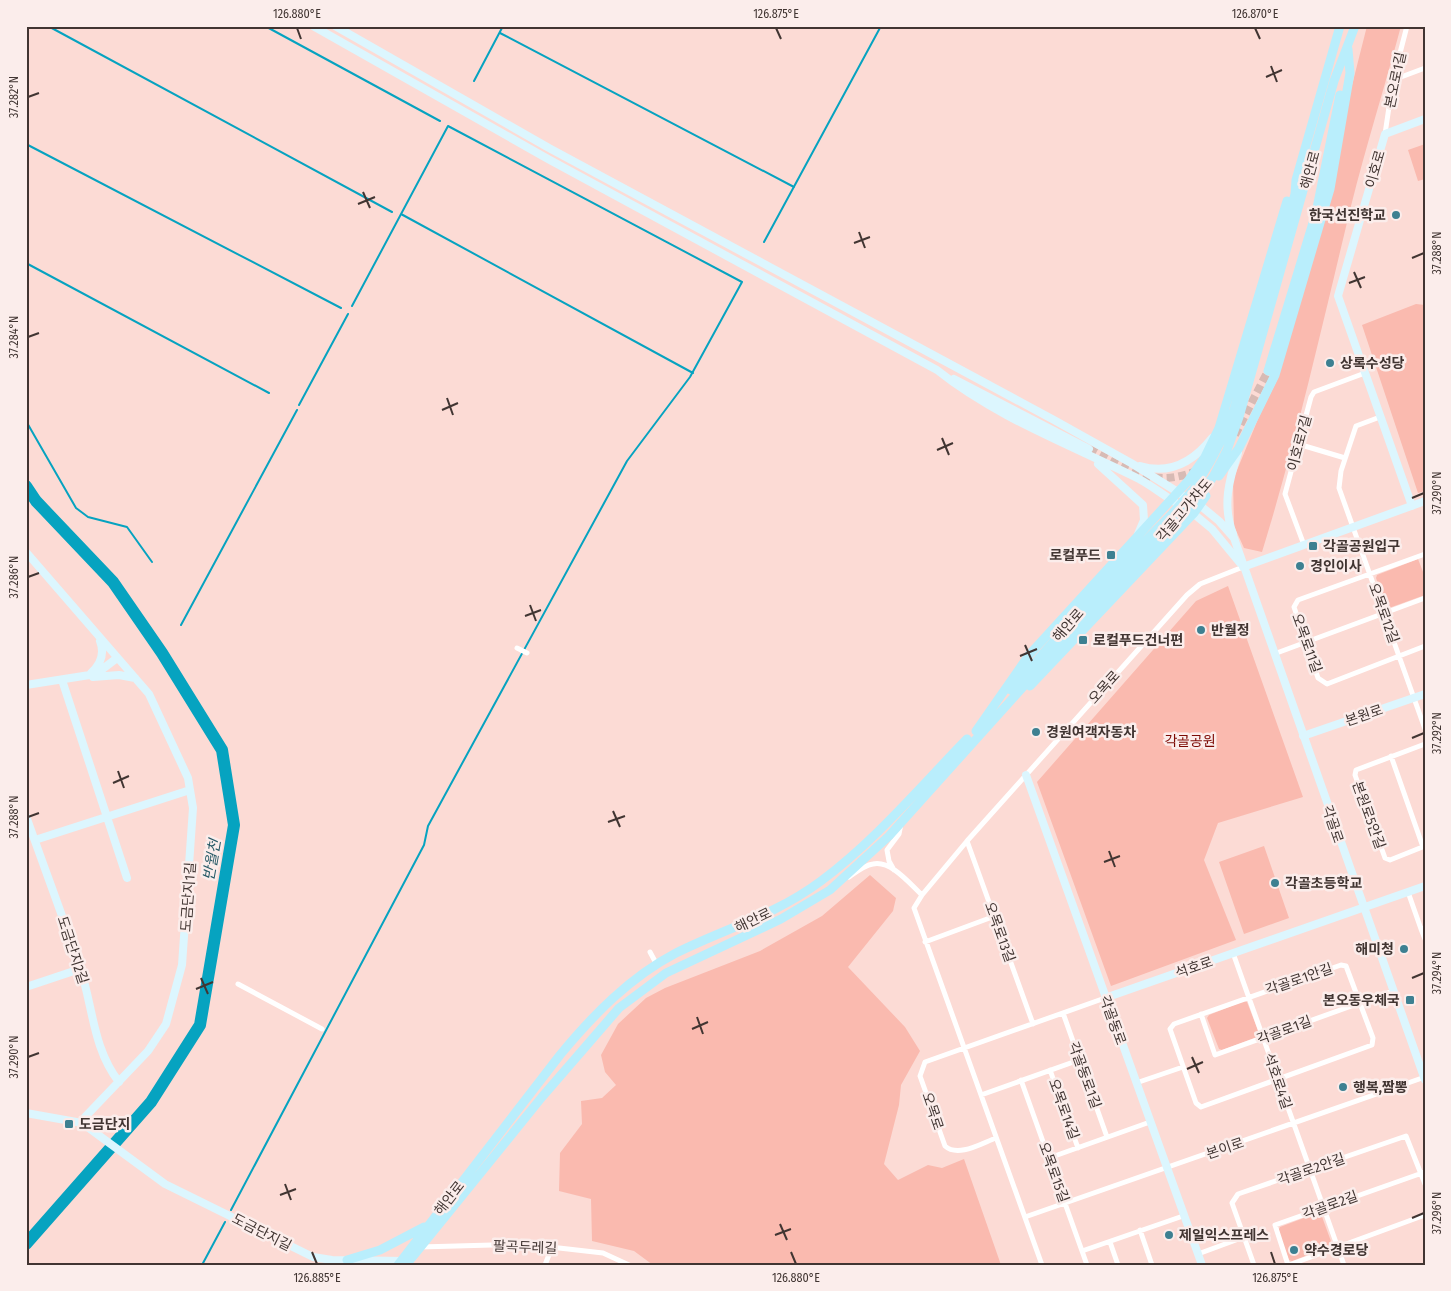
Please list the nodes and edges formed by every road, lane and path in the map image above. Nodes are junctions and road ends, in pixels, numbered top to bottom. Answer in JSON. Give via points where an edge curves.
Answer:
{"nodes":[{"id":1,"x":313,"y":26,"type":"edge"},
{"id":2,"x":335,"y":26,"type":"edge"},
{"id":3,"x":1340,"y":26,"type":"edge"},
{"id":4,"x":1355,"y":26,"type":"edge"},
{"id":5,"x":1407,"y":26,"type":"edge"},
{"id":6,"x":1348,"y":46,"type":"junction"},
{"id":7,"x":1425,"y":68,"type":"edge"},
{"id":8,"x":1393,"y":80,"type":"junction"},
{"id":9,"x":1425,"y":119,"type":"edge"},
{"id":10,"x":1385,"y":134,"type":"junction"},
{"id":11,"x":1296,"y":180,"type":"junction"},
{"id":12,"x":1268,"y":371,"type":"tunnel mouth"},
{"id":13,"x":1249,"y":373,"type":"junction"},
{"id":14,"x":1365,"y":373,"type":"junction"},
{"id":15,"x":1380,"y":417,"type":"junction"},
{"id":16,"x":1219,"y":428,"type":"junction"},
{"id":17,"x":1298,"y":444,"type":"junction"},
{"id":18,"x":1239,"y":448,"type":"junction"},
{"id":19,"x":1089,"y":453,"type":"junction"},
{"id":20,"x":1345,"y":458,"type":"junction"},
{"id":21,"x":1131,"y":463,"type":"junction"},
{"id":22,"x":1178,"y":493,"type":"junction"},
{"id":23,"x":1171,"y":500,"type":"junction"},
{"id":24,"x":1425,"y":501,"type":"edge"},
{"id":25,"x":1200,"y":505,"type":"junction"},
{"id":26,"x":1412,"y":506,"type":"junction"},
{"id":27,"x":1159,"y":513,"type":"junction"},
{"id":28,"x":1194,"y":513,"type":"junction"},
{"id":29,"x":1354,"y":527,"type":"junction"},
{"id":30,"x":1177,"y":531,"type":"junction"},
{"id":31,"x":1136,"y":538,"type":"junction"},
{"id":32,"x":1234,"y":538,"type":"junction"},
{"id":33,"x":1304,"y":545,"type":"junction"},
{"id":34,"x":26,"y":552,"type":"edge"},
{"id":35,"x":1425,"y":554,"type":"edge"},
{"id":36,"x":29,"y":560,"type":"edge"},
{"id":37,"x":1243,"y":567,"type":"junction"},
{"id":38,"x":1370,"y":574,"type":"junction"},
{"id":39,"x":1117,"y":576,"type":"joint"},
{"id":40,"x":1425,"y":598,"type":"edge"},
{"id":41,"x":1384,"y":612,"type":"junction"},
{"id":42,"x":99,"y":637,"type":"junction"},
{"id":43,"x":1306,"y":642,"type":"junction"},
{"id":44,"x":1425,"y":646,"type":"edge"},
{"id":45,"x":517,"y":648,"type":"dead end"},
{"id":46,"x":527,"y":653,"type":"dead end"},
{"id":47,"x":1274,"y":654,"type":"junction"},
{"id":48,"x":1399,"y":656,"type":"junction"},
{"id":49,"x":117,"y":658,"type":"junction"},
{"id":50,"x":85,"y":676,"type":"junction"},
{"id":51,"x":135,"y":678,"type":"junction"},
{"id":52,"x":62,"y":680,"type":"junction"},
{"id":53,"x":26,"y":685,"type":"edge"},
{"id":54,"x":1425,"y":694,"type":"edge"},
{"id":55,"x":1414,"y":698,"type":"junction"},
{"id":56,"x":1425,"y":729,"type":"edge"},
{"id":57,"x":979,"y":731,"type":"junction"},
{"id":58,"x":1303,"y":736,"type":"junction"},
{"id":59,"x":1425,"y":744,"type":"edge"},
{"id":60,"x":1392,"y":756,"type":"junction"},
{"id":61,"x":1026,"y":775,"type":"junction"},
{"id":62,"x":190,"y":790,"type":"junction"},
{"id":63,"x":26,"y":816,"type":"edge"},
{"id":64,"x":106,"y":816,"type":"junction"},
{"id":65,"x":903,"y":820,"type":"junction"},
{"id":66,"x":35,"y":840,"type":"junction"},
{"id":67,"x":968,"y":841,"type":"junction"},
{"id":68,"x":1424,"y":847,"type":"edge"},
{"id":69,"x":894,"y":870,"type":"junction"},
{"id":70,"x":126,"y":878,"type":"dead end"},
{"id":71,"x":835,"y":885,"type":"junction"},
{"id":72,"x":1425,"y":886,"type":"edge"},
{"id":73,"x":1408,"y":892,"type":"junction"},
{"id":74,"x":922,"y":895,"type":"junction"},
{"id":75,"x":1362,"y":907,"type":"junction"},
{"id":76,"x":995,"y":916,"type":"junction"},
{"id":77,"x":1423,"y":928,"type":"edge"},
{"id":78,"x":1425,"y":940,"type":"edge"},
{"id":79,"x":925,"y":942,"type":"junction"},
{"id":80,"x":650,"y":952,"type":"dead end"},
{"id":81,"x":1233,"y":953,"type":"junction"},
{"id":82,"x":657,"y":965,"type":"junction"},
{"id":83,"x":80,"y":968,"type":"junction"},
{"id":84,"x":238,"y":984,"type":"dead end"},
{"id":85,"x":26,"y":987,"type":"edge"},
{"id":86,"x":1393,"y":991,"type":"junction"},
{"id":87,"x":1248,"y":997,"type":"junction"},
{"id":88,"x":1106,"y":998,"type":"junction"},
{"id":89,"x":1360,"y":1003,"type":"junction"},
{"id":90,"x":1063,"y":1013,"type":"junction"},
{"id":91,"x":1201,"y":1014,"type":"junction"},
{"id":92,"x":1033,"y":1024,"type":"junction"},
{"id":93,"x":322,"y":1029,"type":"dead end"},
{"id":94,"x":1263,"y":1037,"type":"junction"},
{"id":95,"x":964,"y":1048,"type":"junction"},
{"id":96,"x":1079,"y":1060,"type":"junction"},
{"id":97,"x":1183,"y":1067,"type":"junction"},
{"id":98,"x":1050,"y":1070,"type":"junction"},
{"id":99,"x":1424,"y":1078,"type":"edge"},
{"id":100,"x":1021,"y":1080,"type":"junction"},
{"id":101,"x":1278,"y":1080,"type":"junction"},
{"id":102,"x":119,"y":1082,"type":"junction"},
{"id":103,"x":1136,"y":1083,"type":"junction"},
{"id":104,"x":981,"y":1095,"type":"junction"},
{"id":105,"x":26,"y":1113,"type":"edge"},
{"id":106,"x":1150,"y":1122,"type":"junction"},
{"id":107,"x":82,"y":1123,"type":"junction"},
{"id":108,"x":1293,"y":1124,"type":"junction"},
{"id":109,"x":1107,"y":1137,"type":"junction"},
{"id":110,"x":996,"y":1138,"type":"junction"},
{"id":111,"x":1078,"y":1148,"type":"junction"},
{"id":112,"x":1049,"y":1158,"type":"junction"},
{"id":113,"x":1167,"y":1168,"type":"junction"},
{"id":114,"x":1310,"y":1169,"type":"junction"},
{"id":115,"x":1423,"y":1173,"type":"edge"},
{"id":116,"x":1425,"y":1184,"type":"edge"},
{"id":117,"x":1066,"y":1203,"type":"junction"},
{"id":118,"x":1324,"y":1207,"type":"junction"},
{"id":119,"x":1425,"y":1215,"type":"edge"},
{"id":120,"x":1183,"y":1216,"type":"junction"},
{"id":121,"x":1025,"y":1217,"type":"junction"},
{"id":122,"x":428,"y":1225,"type":"junction"},
{"id":123,"x":1140,"y":1230,"type":"junction"},
{"id":124,"x":1244,"y":1237,"type":"junction"},
{"id":125,"x":1110,"y":1242,"type":"junction"},
{"id":126,"x":552,"y":1247,"type":"junction"},
{"id":127,"x":1338,"y":1247,"type":"junction"},
{"id":128,"x":419,"y":1248,"type":"junction"},
{"id":129,"x":1082,"y":1251,"type":"junction"},
{"id":130,"x":1198,"y":1254,"type":"junction"},
{"id":131,"x":348,"y":1262,"type":"edge"},
{"id":132,"x":406,"y":1263,"type":"edge"},
{"id":133,"x":545,"y":1265,"type":"edge"},
{"id":134,"x":628,"y":1265,"type":"edge"},
{"id":135,"x":1042,"y":1265,"type":"edge"},
{"id":136,"x":1087,"y":1265,"type":"edge"},
{"id":137,"x":1118,"y":1265,"type":"edge"},
{"id":138,"x":1152,"y":1265,"type":"edge"},
{"id":139,"x":1202,"y":1265,"type":"edge"},
{"id":140,"x":1254,"y":1265,"type":"edge"},
{"id":141,"x":1288,"y":1265,"type":"edge"},
{"id":142,"x":1344,"y":1265,"type":"edge"}],
"edges":[{"from":1,"to":19,"type":"main road","via":[[548,159],[937,370],[965,393]]},
{"from":2,"to":21,"type":"main road","via":[[549,148]]},
{"from":3,"to":11,"type":"main road","name":"해안로"},
{"from":4,"to":6,"type":"main road","name":"해안로"},
{"from":5,"to":8,"type":"street","name":"본오로1길"},
{"from":6,"to":12,"type":"main road","via":[[1316,213]]},
{"from":6,"to":13,"type":"main road","name":"해안로","via":[[1334,81]]},
{"from":6,"to":18,"type":"main road","via":[[1350,73],[1330,189],[1276,375]]},
{"from":7,"to":8,"type":"street"},
{"from":8,"to":10,"type":"street","name":"본오로1길"},
{"from":9,"to":10,"type":"main road","name":"이호로"},
{"from":10,"to":14,"type":"main road","name":"이호로","via":[[1338,296]]},
{"from":11,"to":13,"type":"main road","name":"해안로"},
{"from":11,"to":16,"type":"main road","via":[[1289,192]]},
{"from":13,"to":39,"type":"main road","name":"각골고가차도","via":[[1230,441],[1213,477],[1186,511]]},
{"from":14,"to":15,"type":"main road","name":"이호로"},
{"from":14,"to":17,"type":"street","name":"이호로7길","via":[[1314,392]]},
{"from":15,"to":20,"type":"street","via":[[1356,426]]},
{"from":15,"to":26,"type":"main road","name":"이호로"},
{"from":16,"to":21,"type":"main road","via":[[1200,453],[1172,467],[1157,470]]},
{"from":16,"to":22,"type":"main road","via":[[1205,458]]},
{"from":17,"to":20,"type":"street"},
{"from":17,"to":33,"type":"street","name":"이호로7길","via":[[1285,494]]},
{"from":18,"to":25,"type":"main road"},
{"from":18,"to":32,"type":"main road","via":[[1227,486]]},
{"from":19,"to":23,"type":"main road","name":"각골로"},
{"from":19,"to":31,"type":"main road","via":[[1143,505],[1144,520]]},
{"from":20,"to":29,"type":"street","via":[[1339,488]]},
{"from":21,"to":22,"type":"main road","name":"각골로"},
{"from":22,"to":23,"type":"main road"},
{"from":22,"to":25,"type":"main road","name":"각골로"},
{"from":23,"to":27,"type":"main road"},
{"from":23,"to":28,"type":"main road","name":"각골로"},
{"from":24,"to":26,"type":"main road","name":"오목로"},
{"from":25,"to":28,"type":"main road"},
{"from":25,"to":32,"type":"main road","name":"각골로"},
{"from":26,"to":29,"type":"main road","name":"오목로"},
{"from":27,"to":30,"type":"main road","via":[[1170,508],[1180,511],[1182,519]]},
{"from":27,"to":31,"type":"main road"},
{"from":28,"to":30,"type":"main road"},
{"from":28,"to":37,"type":"main road","name":"각골로","via":[[1212,529]]},
{"from":29,"to":33,"type":"main road","name":"오목로"},
{"from":29,"to":38,"type":"street","name":"오목로12길"},
{"from":30,"to":57,"type":"main road","via":[[1046,671]]},
{"from":31,"to":57,"type":"main road","via":[[1029,656]]},
{"from":32,"to":37,"type":"main road","name":"각골로"},
{"from":33,"to":37,"type":"main road","name":"오목로"},
{"from":34,"to":36,"type":"main road","name":"도금단지1길"},
{"from":35,"to":38,"type":"street","name":"오목로11길"},
{"from":36,"to":42,"type":"main road","name":"도금단지1길"},
{"from":37,"to":47,"type":"main road","name":"각골로"},
{"from":37,"to":61,"type":"street","name":"오목로","via":[[1200,584],[1187,595]]},
{"from":38,"to":41,"type":"street","name":"오목로12길"},
{"from":38,"to":43,"type":"street","name":"오목로11길","via":[[1298,600],[1294,607]]},
{"from":39,"to":57,"type":"main road","name":"해안로"},
{"from":40,"to":41,"type":"street"},
{"from":41,"to":43,"type":"street"},
{"from":41,"to":48,"type":"street","name":"오목로12길"},
{"from":42,"to":49,"type":"main road","name":"도금단지1길"},
{"from":42,"to":50,"type":"main road","via":[[103,656],[97,668]]},
{"from":43,"to":47,"type":"street"},
{"from":43,"to":48,"type":"street","name":"오목로11길","via":[[1318,678],[1327,684]]},
{"from":44,"to":48,"type":"street","name":"오목로11길"},
{"from":45,"to":46,"type":"street"},
{"from":47,"to":58,"type":"main road","name":"각골로"},
{"from":48,"to":55,"type":"street","name":"오목로12길"},
{"from":49,"to":50,"type":"main road","via":[[107,667]]},
{"from":49,"to":51,"type":"main road","name":"도금단지1길"},
{"from":50,"to":51,"type":"main road"},
{"from":50,"to":52,"type":"main road"},
{"from":51,"to":62,"type":"main road","name":"도금단지1길","via":[[149,694],[188,778]]},
{"from":52,"to":53,"type":"main road"},
{"from":52,"to":64,"type":"main road"},
{"from":54,"to":55,"type":"main road","name":"본원로"},
{"from":55,"to":56,"type":"street","name":"오목로12길"},
{"from":55,"to":58,"type":"main road","name":"본원로"},
{"from":57,"to":65,"type":"main road","name":"해안로"},
{"from":57,"to":82,"type":"main road","name":"해안로","via":[[870,838],[821,880],[766,914],[676,953]]},
{"from":58,"to":75,"type":"main road","name":"각골로"},
{"from":59,"to":60,"type":"street","name":"본원로5안길"},
{"from":60,"to":68,"type":"street","name":"본원로5안길"},
{"from":60,"to":68,"type":"street","name":"본원로5안길","via":[[1356,770],[1354,775],[1384,858],[1390,860]]},
{"from":61,"to":67,"type":"street","name":"오목로"},
{"from":61,"to":88,"type":"main road","name":"각골동로"},
{"from":62,"to":64,"type":"main road"},
{"from":62,"to":102,"type":"main road","name":"도금단지1길","via":[[193,808],[188,900],[176,996],[166,1024],[148,1051]]},
{"from":63,"to":66,"type":"main road","name":"도금단지2길"},
{"from":64,"to":66,"type":"main road"},
{"from":64,"to":70,"type":"main road"},
{"from":65,"to":69,"type":"street","via":[[899,834],[887,850]]},
{"from":65,"to":71,"type":"main road","name":"해안로"},
{"from":66,"to":83,"type":"main road","name":"도금단지2길"},
{"from":67,"to":74,"type":"street","name":"오목로"},
{"from":67,"to":76,"type":"street","name":"오목로13길"},
{"from":69,"to":71,"type":"street","via":[[875,863]]},
{"from":69,"to":74,"type":"street"},
{"from":71,"to":128,"type":"main road","name":"해안로","via":[[780,919],[666,973],[619,1008]]},
{"from":72,"to":73,"type":"main road","name":"석호로"},
{"from":73,"to":75,"type":"main road","name":"석호로"},
{"from":73,"to":77,"type":"street"},
{"from":74,"to":79,"type":"street","name":"오목로","via":[[914,908]]},
{"from":75,"to":81,"type":"main road","name":"석호로"},
{"from":75,"to":86,"type":"main road","name":"각골로"},
{"from":76,"to":79,"type":"street"},
{"from":76,"to":92,"type":"street","name":"오목로13길"},
{"from":77,"to":78,"type":"street"},
{"from":79,"to":95,"type":"street","name":"오목로"},
{"from":80,"to":82,"type":"street"},
{"from":81,"to":87,"type":"street","name":"석호로4길"},
{"from":81,"to":88,"type":"main road","name":"석호로"},
{"from":82,"to":122,"type":"main road","name":"해안로","via":[[584,1025]]},
{"from":83,"to":85,"type":"main road"},
{"from":83,"to":102,"type":"main road","name":"도금단지2길","via":[[100,1051]]},
{"from":84,"to":93,"type":"street"},
{"from":86,"to":89,"type":"street","name":"각골로1길"},
{"from":86,"to":99,"type":"main road","name":"각골로"},
{"from":87,"to":89,"type":"street","name":"각골로1안길","via":[[1341,964],[1346,966]]},
{"from":87,"to":91,"type":"street","name":"각골로1안길"},
{"from":87,"to":94,"type":"street","name":"석호로4길"},
{"from":88,"to":90,"type":"street","name":"석호로"},
{"from":88,"to":103,"type":"main road","name":"각골동로"},
{"from":89,"to":94,"type":"street","name":"각골로1길"},
{"from":89,"to":101,"type":"street","name":"각골로1안길","via":[[1373,1038],[1372,1045]]},
{"from":90,"to":92,"type":"street","name":"석호로"},
{"from":90,"to":96,"type":"street","name":"각골동로1길"},
{"from":91,"to":94,"type":"street","name":"각골로1길","via":[[1215,1055]]},
{"from":91,"to":97,"type":"street","name":"각골로1안길","via":[[1174,1024],[1170,1029]]},
{"from":92,"to":95,"type":"street","name":"석호로"},
{"from":94,"to":101,"type":"street","name":"석호로4길"},
{"from":95,"to":104,"type":"street","name":"오목로"},
{"from":95,"to":110,"type":"street","name":"오목로","via":[[925,1062],[920,1076],[945,1146],[950,1151]]},
{"from":96,"to":98,"type":"street","name":"오목로14길"},
{"from":96,"to":109,"type":"street","name":"각골동로1길"},
{"from":97,"to":101,"type":"street","name":"각골로1안길","via":[[1196,1103],[1201,1107]]},
{"from":97,"to":103,"type":"street"},
{"from":98,"to":100,"type":"street","name":"오목로14길"},
{"from":98,"to":111,"type":"street","name":"오목로14길"},
{"from":99,"to":108,"type":"street","name":"본이로"},
{"from":100,"to":104,"type":"street","name":"오목로14길"},
{"from":100,"to":112,"type":"street","name":"오목로15길"},
{"from":101,"to":108,"type":"street","name":"석호로4길"},
{"from":102,"to":107,"type":"main road","name":"도금단지1길","via":[[84,1117]]},
{"from":103,"to":106,"type":"main road","name":"각골동로"},
{"from":104,"to":110,"type":"street","name":"오목로"},
{"from":105,"to":107,"type":"main road"},
{"from":106,"to":109,"type":"street"},
{"from":106,"to":113,"type":"main road","name":"각골동로"},
{"from":107,"to":131,"type":"main road","name":"도금단지길","via":[[165,1184],[313,1258]]},
{"from":108,"to":113,"type":"street","name":"본이로"},
{"from":108,"to":114,"type":"street","name":"석호로4길"},
{"from":109,"to":111,"type":"street"},
{"from":110,"to":121,"type":"street","name":"오목로"},
{"from":111,"to":112,"type":"street"},
{"from":112,"to":117,"type":"street","name":"오목로15길"},
{"from":113,"to":117,"type":"street","name":"본이로"},
{"from":113,"to":120,"type":"main road","name":"각골동로"},
{"from":114,"to":115,"type":"street","name":"각골로2안길","via":[[1406,1136]]},
{"from":114,"to":118,"type":"street","name":"석호로4길"},
{"from":114,"to":124,"type":"street","name":"각골로2안길","via":[[1238,1194],[1232,1203]]},
{"from":115,"to":116,"type":"street","name":"각골로2안길"},
{"from":115,"to":118,"type":"street","name":"각골로2길"},
{"from":117,"to":121,"type":"street","name":"본이로"},
{"from":117,"to":129,"type":"street","name":"오목로15길"},
{"from":118,"to":127,"type":"street","name":"석호로4길"},
{"from":118,"to":141,"type":"street","name":"각골로2길","via":[[1275,1226]]},
{"from":119,"to":127,"type":"street"},
{"from":120,"to":123,"type":"street"},
{"from":120,"to":130,"type":"main road","name":"각골동로"},
{"from":121,"to":135,"type":"street","name":"오목로"},
{"from":122,"to":131,"type":"main road","via":[[380,1250]]},
{"from":122,"to":132,"type":"main road","name":"해안로"},
{"from":123,"to":125,"type":"street"},
{"from":123,"to":138,"type":"street"},
{"from":124,"to":130,"type":"street"},
{"from":124,"to":140,"type":"street","name":"각골로2안길"},
{"from":125,"to":129,"type":"street"},
{"from":125,"to":137,"type":"street"},
{"from":126,"to":128,"type":"street","name":"팔곡두레길","via":[[524,1244]]},
{"from":126,"to":133,"type":"street"},
{"from":126,"to":134,"type":"street","name":"팔곡두레길","via":[[603,1253]]},
{"from":127,"to":141,"type":"street"},
{"from":127,"to":142,"type":"street","name":"석호로4길"},
{"from":128,"to":132,"type":"main road","name":"해안로"},
{"from":129,"to":136,"type":"street","name":"오목로15길"},
{"from":130,"to":139,"type":"main road","name":"각골동로"},
{"from":131,"to":132,"type":"main road","name":"도금단지길"}]}
